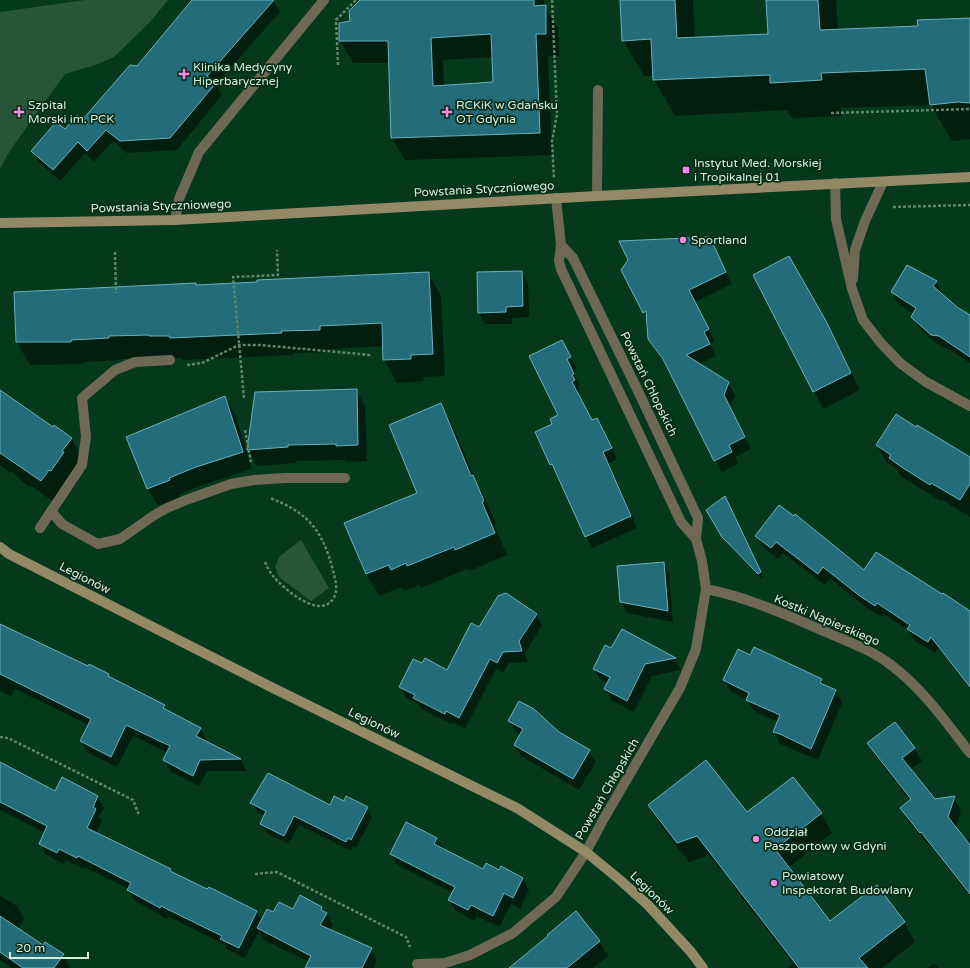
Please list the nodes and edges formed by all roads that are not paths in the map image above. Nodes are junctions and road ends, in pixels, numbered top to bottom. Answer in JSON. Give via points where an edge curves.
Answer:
{"nodes":[{"id":1,"x":324,"y":0,"type":"edge"},
{"id":2,"x":598,"y":90,"type":"dead end"},
{"id":3,"x":970,"y":177,"type":"edge"},
{"id":4,"x":883,"y":182,"type":"junction"},
{"id":5,"x":835,"y":183,"type":"junction"},
{"id":6,"x":597,"y":196,"type":"junction"},
{"id":7,"x":556,"y":198,"type":"junction"},
{"id":8,"x":175,"y":220,"type":"junction"},
{"id":9,"x":0,"y":223,"type":"edge"},
{"id":10,"x":561,"y":245,"type":"junction"},
{"id":11,"x":852,"y":289,"type":"junction"},
{"id":12,"x":170,"y":360,"type":"road end"},
{"id":13,"x":970,"y":406,"type":"edge"},
{"id":14,"x":345,"y":478,"type":"dead end"},
{"id":15,"x":51,"y":511,"type":"junction"},
{"id":16,"x":40,"y":528,"type":"dead end"},
{"id":17,"x":696,"y":540,"type":"junction"},
{"id":18,"x":0,"y":548,"type":"edge"},
{"id":19,"x":706,"y":589,"type":"junction"},
{"id":20,"x":970,"y":753,"type":"edge"},
{"id":21,"x":586,"y":852,"type":"junction"},
{"id":22,"x":417,"y":964,"type":"road end"},
{"id":23,"x":703,"y":968,"type":"edge"}],
"edges":[{"from":1,"to":8,"type":"street","via":[[199,152],[179,199]]},
{"from":2,"to":6,"type":"street"},
{"from":3,"to":4,"type":"street","name":"Powstania Styczniowego"},
{"from":4,"to":5,"type":"street","name":"Powstania Styczniowego"},
{"from":4,"to":11,"type":"street","via":[[855,250]]},
{"from":5,"to":6,"type":"street","name":"Powstania Styczniowego"},
{"from":5,"to":11,"type":"street","via":[[836,219]]},
{"from":6,"to":7,"type":"street","name":"Powstania Styczniowego"},
{"from":7,"to":8,"type":"street","name":"Powstania Styczniowego"},
{"from":7,"to":10,"type":"street","name":"Powstań Chłopskich"},
{"from":8,"to":9,"type":"street","name":"Powstania Styczniowego"},
{"from":10,"to":17,"type":"street","name":"Powstań Chłopskich","via":[[560,269],[681,522]]},
{"from":10,"to":17,"type":"street","name":"Powstań Chłopskich","via":[[573,258],[698,518]]},
{"from":11,"to":13,"type":"street","via":[[863,320],[900,363],[926,382]]},
{"from":12,"to":15,"type":"street","via":[[134,362],[115,370],[82,398],[86,437],[82,465]]},
{"from":14,"to":15,"type":"street","via":[[285,478],[231,484],[186,500],[153,516],[120,539],[98,544],[62,524]]},
{"from":15,"to":16,"type":"street"},
{"from":17,"to":19,"type":"street","name":"Powstań Chłopskich"},
{"from":18,"to":21,"type":"street","name":"Legionów","via":[[273,688],[517,808]]},
{"from":19,"to":20,"type":"street","name":"Kostki Napierskiego","via":[[729,593],[872,652],[908,679],[933,705]]},
{"from":19,"to":21,"type":"street","name":"Powstań Chłopskich","via":[[696,649],[680,688]]},
{"from":21,"to":22,"type":"street","name":"Powstań Chłopskich","via":[[556,897],[513,933],[470,955],[445,963]]},
{"from":21,"to":23,"type":"street","name":"Legionów","via":[[648,905]]}]}
